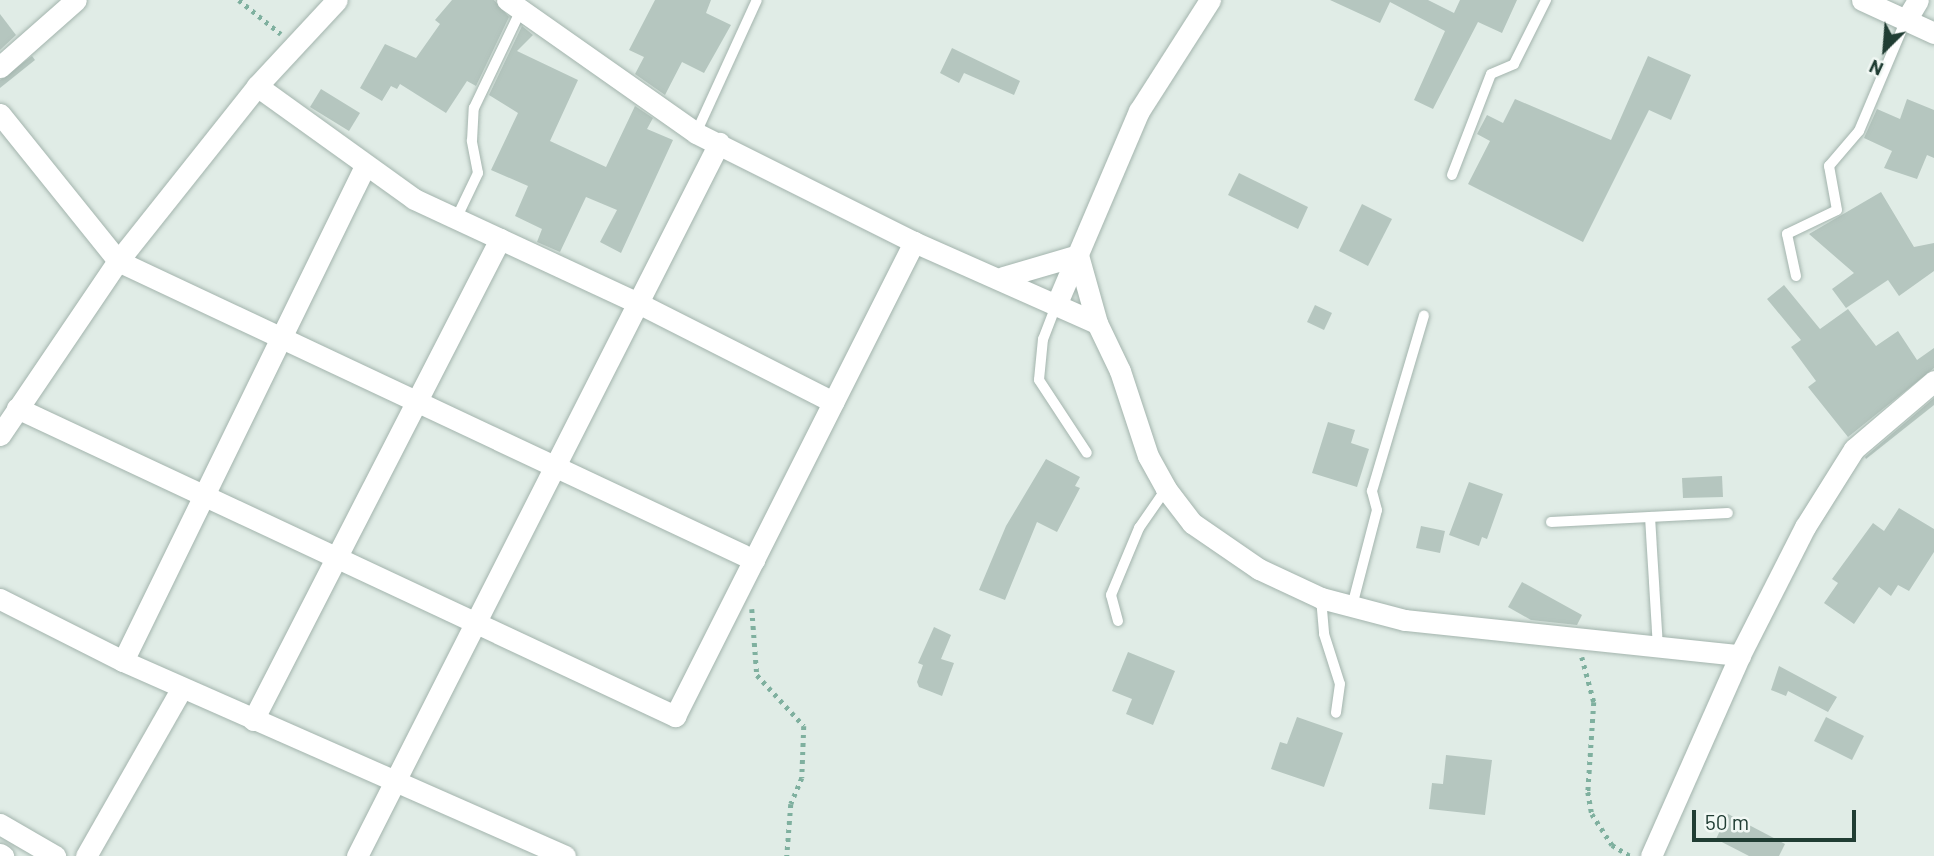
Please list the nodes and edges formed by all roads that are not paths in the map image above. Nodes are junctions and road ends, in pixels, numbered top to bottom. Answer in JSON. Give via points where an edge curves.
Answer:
{"nodes":[{"id":1,"x":76,"y":0,"type":"edge"},
{"id":2,"x":337,"y":0,"type":"edge"},
{"id":3,"x":757,"y":0,"type":"edge"},
{"id":4,"x":1210,"y":0,"type":"edge"},
{"id":5,"x":1546,"y":0,"type":"edge"},
{"id":6,"x":1863,"y":0,"type":"edge"},
{"id":7,"x":1918,"y":0,"type":"edge"},
{"id":8,"x":514,"y":5,"type":"edge"},
{"id":9,"x":1906,"y":20,"type":"junction"},
{"id":10,"x":1934,"y":33,"type":"edge"},
{"id":11,"x":0,"y":67,"type":"edge"},
{"id":12,"x":257,"y":86,"type":"junction"},
{"id":13,"x":0,"y":114,"type":"edge"},
{"id":14,"x":696,"y":132,"type":"junction"},
{"id":15,"x":719,"y":143,"type":"junction"},
{"id":16,"x":364,"y":168,"type":"junction"},
{"id":17,"x":1452,"y":175,"type":"dead end"},
{"id":18,"x":456,"y":219,"type":"junction"},
{"id":19,"x":499,"y":239,"type":"junction"},
{"id":20,"x":914,"y":242,"type":"junction"},
{"id":21,"x":1078,"y":255,"type":"junction"},
{"id":22,"x":118,"y":261,"type":"junction"},
{"id":23,"x":1796,"y":276,"type":"dead end"},
{"id":24,"x":1003,"y":277,"type":"junction"},
{"id":25,"x":638,"y":303,"type":"junction"},
{"id":26,"x":1057,"y":303,"type":"junction"},
{"id":27,"x":1424,"y":317,"type":"dead end"},
{"id":28,"x":1097,"y":323,"type":"junction"},
{"id":29,"x":281,"y":338,"type":"junction"},
{"id":30,"x":1934,"y":381,"type":"edge"},
{"id":31,"x":417,"y":401,"type":"junction"},
{"id":32,"x":833,"y":402,"type":"junction"},
{"id":33,"x":17,"y":408,"type":"junction"},
{"id":34,"x":0,"y":435,"type":"edge"},
{"id":35,"x":1087,"y":453,"type":"dead end"},
{"id":36,"x":555,"y":467,"type":"junction"},
{"id":37,"x":1166,"y":489,"type":"junction"},
{"id":38,"x":204,"y":495,"type":"junction"},
{"id":39,"x":1728,"y":513,"type":"dead end"},
{"id":40,"x":1650,"y":517,"type":"junction"},
{"id":41,"x":1551,"y":522,"type":"dead end"},
{"id":42,"x":336,"y":557,"type":"junction"},
{"id":43,"x":754,"y":560,"type":"junction"},
{"id":44,"x":1321,"y":597,"type":"junction"},
{"id":45,"x":0,"y":599,"type":"edge"},
{"id":46,"x":1352,"y":606,"type":"junction"},
{"id":47,"x":1118,"y":621,"type":"dead end"},
{"id":48,"x":476,"y":622,"type":"junction"},
{"id":49,"x":1658,"y":646,"type":"junction"},
{"id":50,"x":1740,"y":655,"type":"junction"},
{"id":51,"x":123,"y":661,"type":"junction"},
{"id":52,"x":182,"y":688,"type":"junction"},
{"id":53,"x":1336,"y":713,"type":"dead end"},
{"id":54,"x":253,"y":720,"type":"junction"},
{"id":55,"x":395,"y":782,"type":"junction"},
{"id":56,"x":0,"y":824,"type":"edge"},
{"id":57,"x":55,"y":856,"type":"edge"},
{"id":58,"x":86,"y":856,"type":"edge"},
{"id":59,"x":357,"y":856,"type":"edge"},
{"id":60,"x":565,"y":856,"type":"edge"},
{"id":61,"x":1651,"y":856,"type":"edge"}],
"edges":[{"from":1,"to":11,"type":"street"},
{"from":2,"to":12,"type":"street"},
{"from":3,"to":14,"type":"lane"},
{"from":4,"to":21,"type":"street","via":[[1139,111]]},
{"from":5,"to":17,"type":"lane","via":[[1514,64],[1491,74]]},
{"from":6,"to":9,"type":"street"},
{"from":7,"to":9,"type":"street"},
{"from":8,"to":14,"type":"street"},
{"from":8,"to":18,"type":"lane","via":[[474,108],[472,141],[478,173]]},
{"from":9,"to":10,"type":"street"},
{"from":9,"to":23,"type":"lane","via":[[1859,131],[1829,166],[1837,210],[1787,234]]},
{"from":12,"to":16,"type":"street"},
{"from":12,"to":22,"type":"street"},
{"from":13,"to":22,"type":"street"},
{"from":14,"to":15,"type":"street"},
{"from":15,"to":20,"type":"street"},
{"from":15,"to":25,"type":"street"},
{"from":16,"to":18,"type":"street"},
{"from":16,"to":29,"type":"street"},
{"from":18,"to":19,"type":"street"},
{"from":19,"to":25,"type":"street"},
{"from":19,"to":31,"type":"street"},
{"from":20,"to":24,"type":"street"},
{"from":20,"to":32,"type":"street"},
{"from":21,"to":24,"type":"street"},
{"from":21,"to":26,"type":"street"},
{"from":21,"to":28,"type":"street"},
{"from":22,"to":29,"type":"street"},
{"from":22,"to":33,"type":"street"},
{"from":24,"to":26,"type":"street"},
{"from":25,"to":32,"type":"street"},
{"from":25,"to":36,"type":"street"},
{"from":26,"to":28,"type":"street"},
{"from":26,"to":35,"type":"lane","via":[[1043,339],[1040,380]]},
{"from":27,"to":46,"type":"lane","via":[[1372,491],[1377,510]]},
{"from":28,"to":37,"type":"street","via":[[1120,371],[1148,456]]},
{"from":29,"to":31,"type":"street"},
{"from":29,"to":38,"type":"street"},
{"from":30,"to":50,"type":"street","via":[[1854,449],[1805,527]]},
{"from":31,"to":36,"type":"street"},
{"from":31,"to":42,"type":"street"},
{"from":32,"to":43,"type":"street"},
{"from":33,"to":34,"type":"street"},
{"from":33,"to":38,"type":"street"},
{"from":36,"to":43,"type":"street"},
{"from":36,"to":48,"type":"street"},
{"from":37,"to":44,"type":"street","via":[[1192,523],[1259,569]]},
{"from":37,"to":47,"type":"lane","via":[[1139,528],[1111,595]]},
{"from":38,"to":42,"type":"street"},
{"from":38,"to":51,"type":"street"},
{"from":39,"to":40,"type":"lane"},
{"from":40,"to":41,"type":"lane"},
{"from":40,"to":49,"type":"lane"},
{"from":42,"to":48,"type":"street"},
{"from":42,"to":54,"type":"street"},
{"from":43,"to":48,"type":"street","via":[[675,716]]},
{"from":44,"to":46,"type":"street"},
{"from":44,"to":53,"type":"lane","via":[[1324,634],[1340,684]]},
{"from":45,"to":51,"type":"street"},
{"from":46,"to":49,"type":"street","via":[[1405,620]]},
{"from":48,"to":55,"type":"street"},
{"from":49,"to":50,"type":"street"},
{"from":50,"to":61,"type":"street"},
{"from":51,"to":52,"type":"street"},
{"from":52,"to":54,"type":"street"},
{"from":52,"to":58,"type":"street"},
{"from":54,"to":55,"type":"street"},
{"from":55,"to":59,"type":"street"},
{"from":55,"to":60,"type":"street"},
{"from":56,"to":57,"type":"street"}]}
